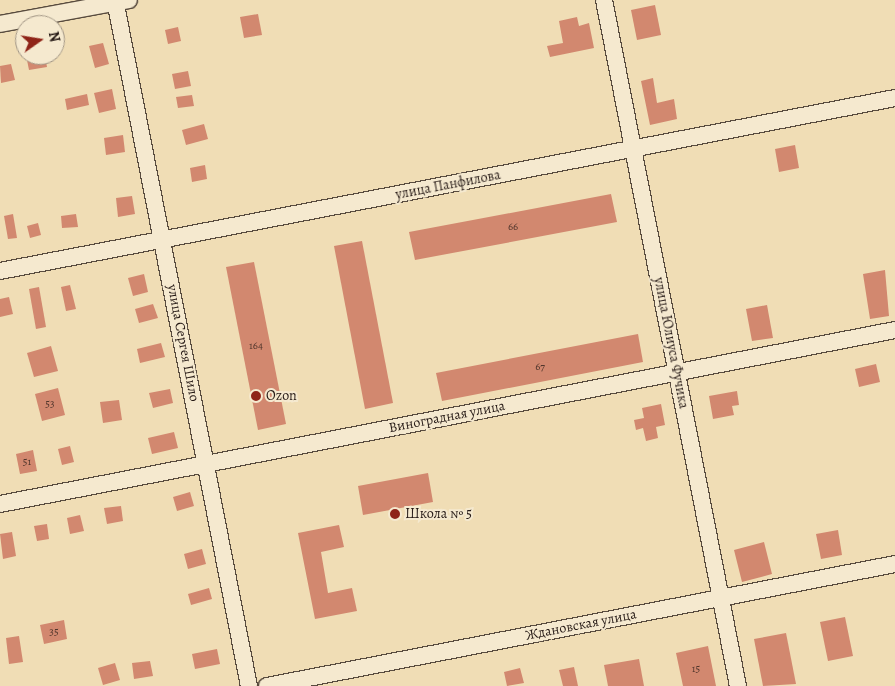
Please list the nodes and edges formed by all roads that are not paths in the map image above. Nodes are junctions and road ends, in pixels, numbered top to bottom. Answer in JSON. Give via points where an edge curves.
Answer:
{"nodes":[{"id":1,"x":604,"y":0,"type":"edge"},
{"id":2,"x":120,"y":1,"type":"edge"},
{"id":3,"x":0,"y":24,"type":"edge"},
{"id":4,"x":895,"y":98,"type":"edge"},
{"id":5,"x":633,"y":149,"type":"junction"},
{"id":6,"x":163,"y":240,"type":"junction"},
{"id":7,"x":0,"y":271,"type":"edge"},
{"id":8,"x":895,"y":330,"type":"edge"},
{"id":9,"x":677,"y":372,"type":"junction"},
{"id":10,"x":206,"y":464,"type":"junction"},
{"id":11,"x":0,"y":504,"type":"edge"},
{"id":12,"x":895,"y":564,"type":"edge"},
{"id":13,"x":721,"y":598,"type":"junction"},
{"id":14,"x":249,"y":686,"type":"edge"},
{"id":15,"x":267,"y":686,"type":"edge"},
{"id":16,"x":738,"y":686,"type":"edge"}],
"edges":[{"from":1,"to":5,"type":"street","name":"улица Юлиуса Фучика"},
{"from":2,"to":3,"type":"street"},
{"from":2,"to":6,"type":"street","name":"улица Сергея Шило"},
{"from":4,"to":5,"type":"street","name":"улица Панфилова"},
{"from":5,"to":6,"type":"street","name":"улица Панфилова"},
{"from":5,"to":9,"type":"street","name":"улица Юлиуса Фучика"},
{"from":6,"to":7,"type":"street","name":"улица Панфилова"},
{"from":6,"to":10,"type":"street","name":"улица Сергея Шило"},
{"from":8,"to":9,"type":"street","name":"Виноградная улица"},
{"from":9,"to":10,"type":"street","name":"Виноградная улица"},
{"from":9,"to":13,"type":"street","name":"улица Юлиуса Фучика"},
{"from":10,"to":11,"type":"street","name":"Виноградная улица"},
{"from":10,"to":14,"type":"street","name":"улица Сергея Шило"},
{"from":12,"to":13,"type":"street","name":"Ждановская улица"},
{"from":13,"to":15,"type":"street","name":"Ждановская улица"},
{"from":13,"to":16,"type":"street","name":"улица Юлиуса Фучика"}]}
